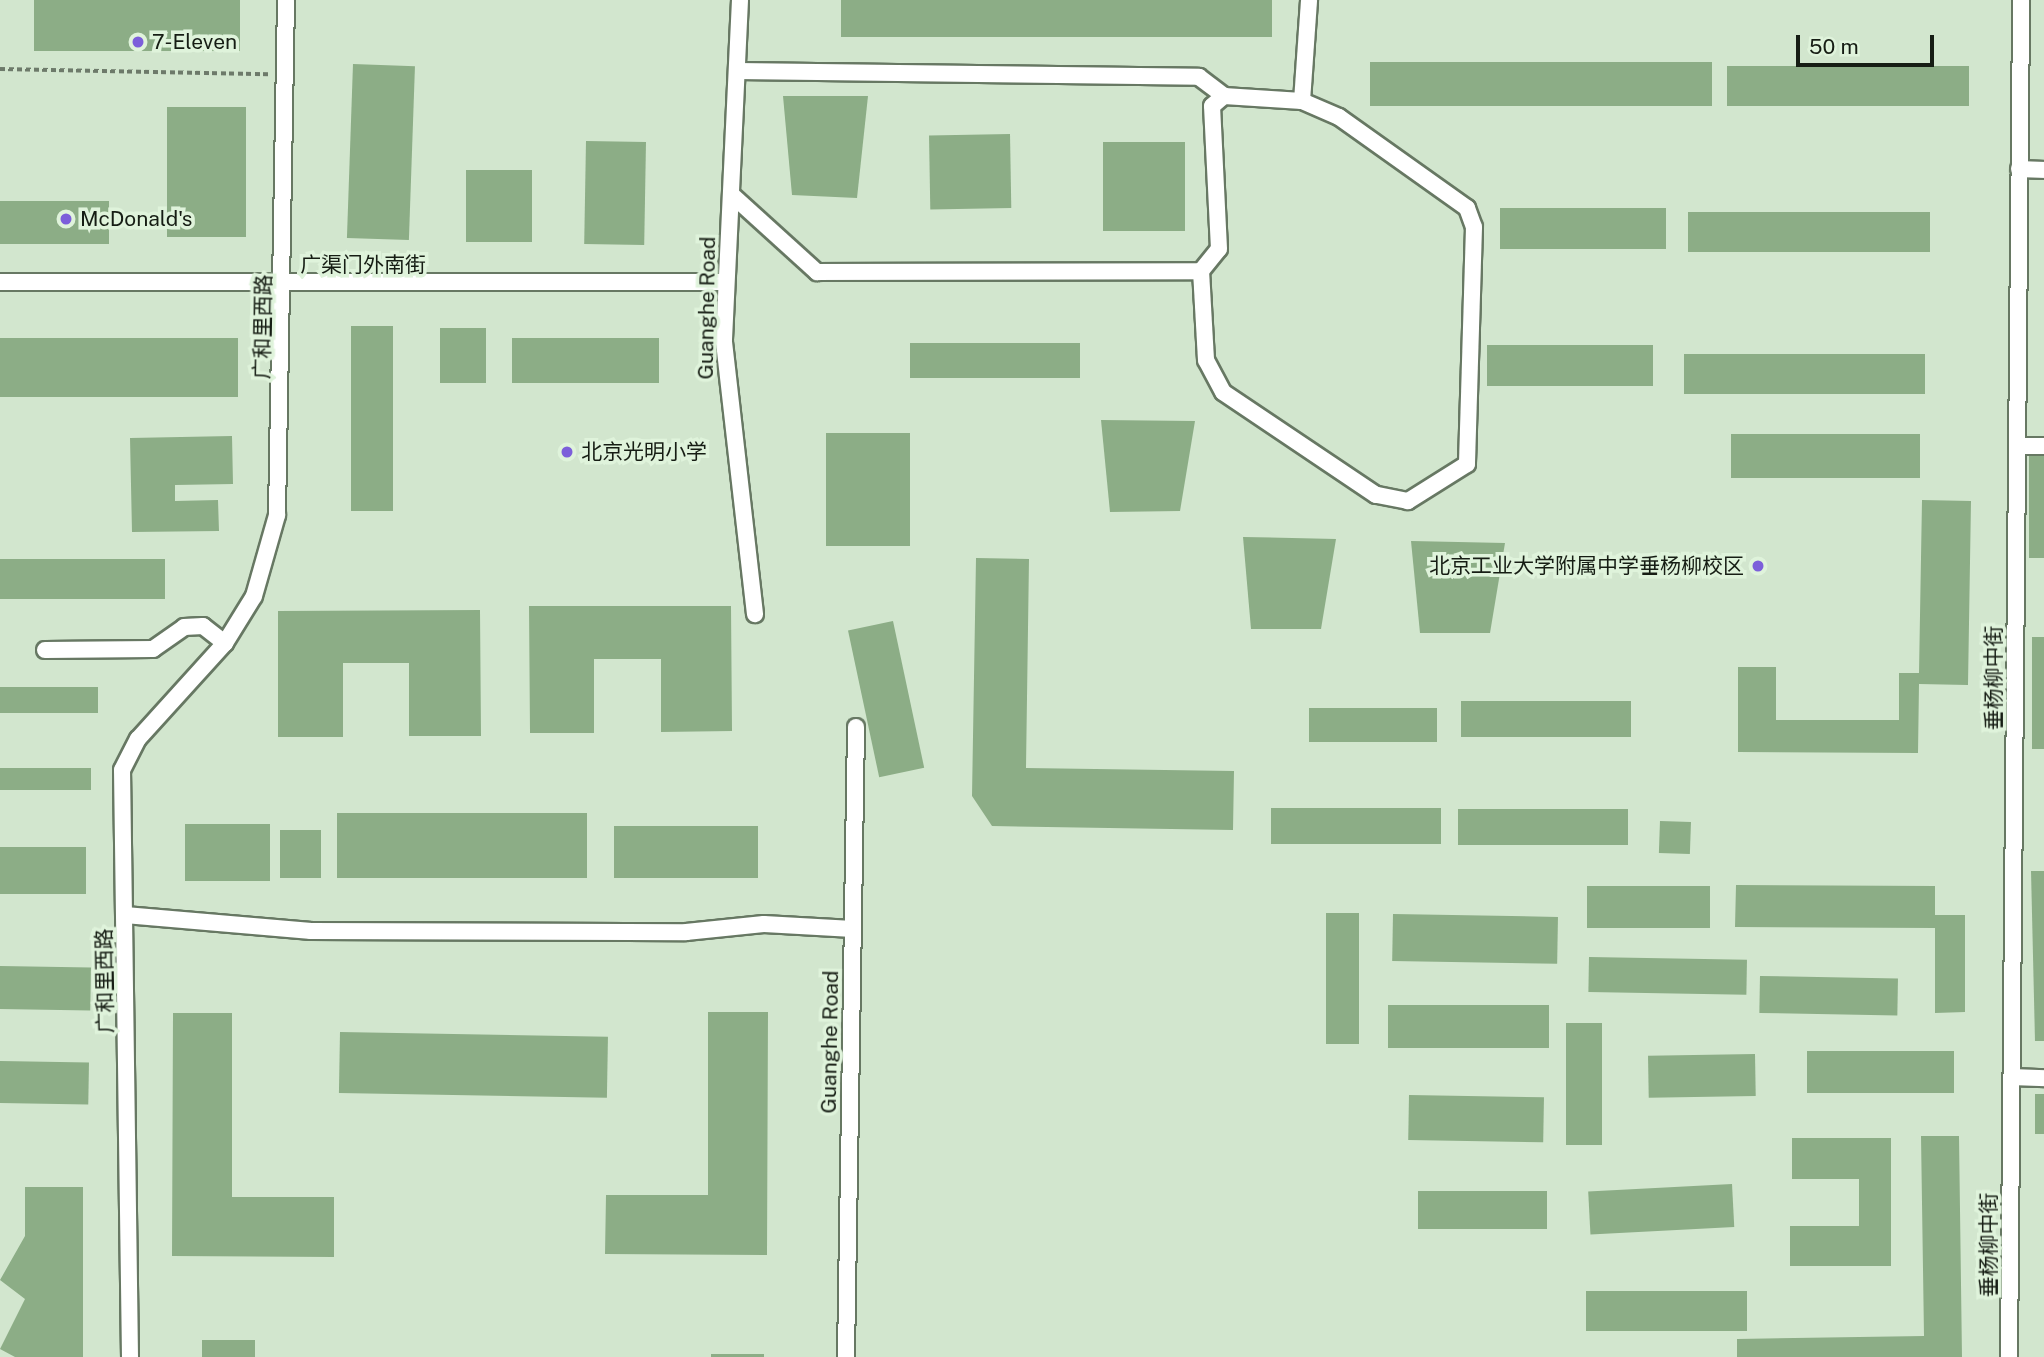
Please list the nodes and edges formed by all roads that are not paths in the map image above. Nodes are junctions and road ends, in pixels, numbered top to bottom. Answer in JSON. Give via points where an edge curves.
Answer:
{"nodes":[{"id":1,"x":286,"y":0,"type":"edge"},
{"id":2,"x":740,"y":0,"type":"edge"},
{"id":3,"x":1309,"y":0,"type":"edge"},
{"id":4,"x":2021,"y":0,"type":"edge"},
{"id":5,"x":737,"y":71,"type":"junction"},
{"id":6,"x":1224,"y":96,"type":"junction"},
{"id":7,"x":1303,"y":101,"type":"junction"},
{"id":8,"x":2019,"y":169,"type":"junction"},
{"id":9,"x":2044,"y":170,"type":"edge"},
{"id":10,"x":732,"y":195,"type":"junction"},
{"id":11,"x":1200,"y":271,"type":"junction"},
{"id":12,"x":0,"y":282,"type":"edge"},
{"id":13,"x":725,"y":282,"type":"junction"},
{"id":14,"x":286,"y":286,"type":"junction"},
{"id":15,"x":2017,"y":446,"type":"junction"},
{"id":16,"x":2044,"y":446,"type":"edge"},
{"id":17,"x":755,"y":614,"type":"dead end"},
{"id":18,"x":225,"y":643,"type":"junction"},
{"id":19,"x":45,"y":650,"type":"dead end"},
{"id":20,"x":856,"y":727,"type":"dead end"},
{"id":21,"x":125,"y":915,"type":"junction"},
{"id":22,"x":853,"y":929,"type":"junction"},
{"id":23,"x":2012,"y":1077,"type":"junction"},
{"id":24,"x":2044,"y":1078,"type":"edge"},
{"id":25,"x":130,"y":1357,"type":"edge"},
{"id":26,"x":846,"y":1357,"type":"edge"},
{"id":27,"x":2010,"y":1357,"type":"edge"}],
"edges":[{"from":1,"to":14,"type":"street","name":"广和里西路"},
{"from":2,"to":5,"type":"street","name":"Guanghe Road"},
{"from":3,"to":7,"type":"street"},
{"from":4,"to":8,"type":"street","name":"垂杨柳中街"},
{"from":5,"to":6,"type":"street","via":[[1199,77]]},
{"from":5,"to":10,"type":"street","name":"Guanghe Road"},
{"from":6,"to":7,"type":"street"},
{"from":6,"to":11,"type":"street","via":[[1212,106],[1211,124],[1219,249]]},
{"from":7,"to":11,"type":"street","via":[[1339,117],[1467,208],[1474,227],[1467,464],[1408,501],[1376,495],[1223,392],[1206,360]]},
{"from":8,"to":9,"type":"street"},
{"from":8,"to":15,"type":"street","name":"垂杨柳中街"},
{"from":10,"to":11,"type":"street","via":[[817,272]]},
{"from":10,"to":13,"type":"street","name":"Guanghe Road"},
{"from":12,"to":14,"type":"street","name":"广渠门外南街"},
{"from":13,"to":14,"type":"street","name":"广渠门外南街"},
{"from":13,"to":17,"type":"street","name":"Guanghe Road","via":[[727,406]]},
{"from":14,"to":18,"type":"street","name":"广和里西路","via":[[277,515],[254,596]]},
{"from":15,"to":16,"type":"street"},
{"from":15,"to":23,"type":"street","name":"垂杨柳中街"},
{"from":18,"to":19,"type":"street","via":[[203,626],[184,627],[153,649]]},
{"from":18,"to":21,"type":"street","name":"广和里西路","via":[[138,739],[122,770]]},
{"from":20,"to":22,"type":"street","name":"Guanghe Road"},
{"from":21,"to":22,"type":"street","via":[[311,931],[685,932],[764,924]]},
{"from":21,"to":25,"type":"street","name":"广和里西路"},
{"from":22,"to":26,"type":"street","name":"Guanghe Road"},
{"from":23,"to":24,"type":"street"},
{"from":23,"to":27,"type":"street","name":"垂杨柳中街"}]}
